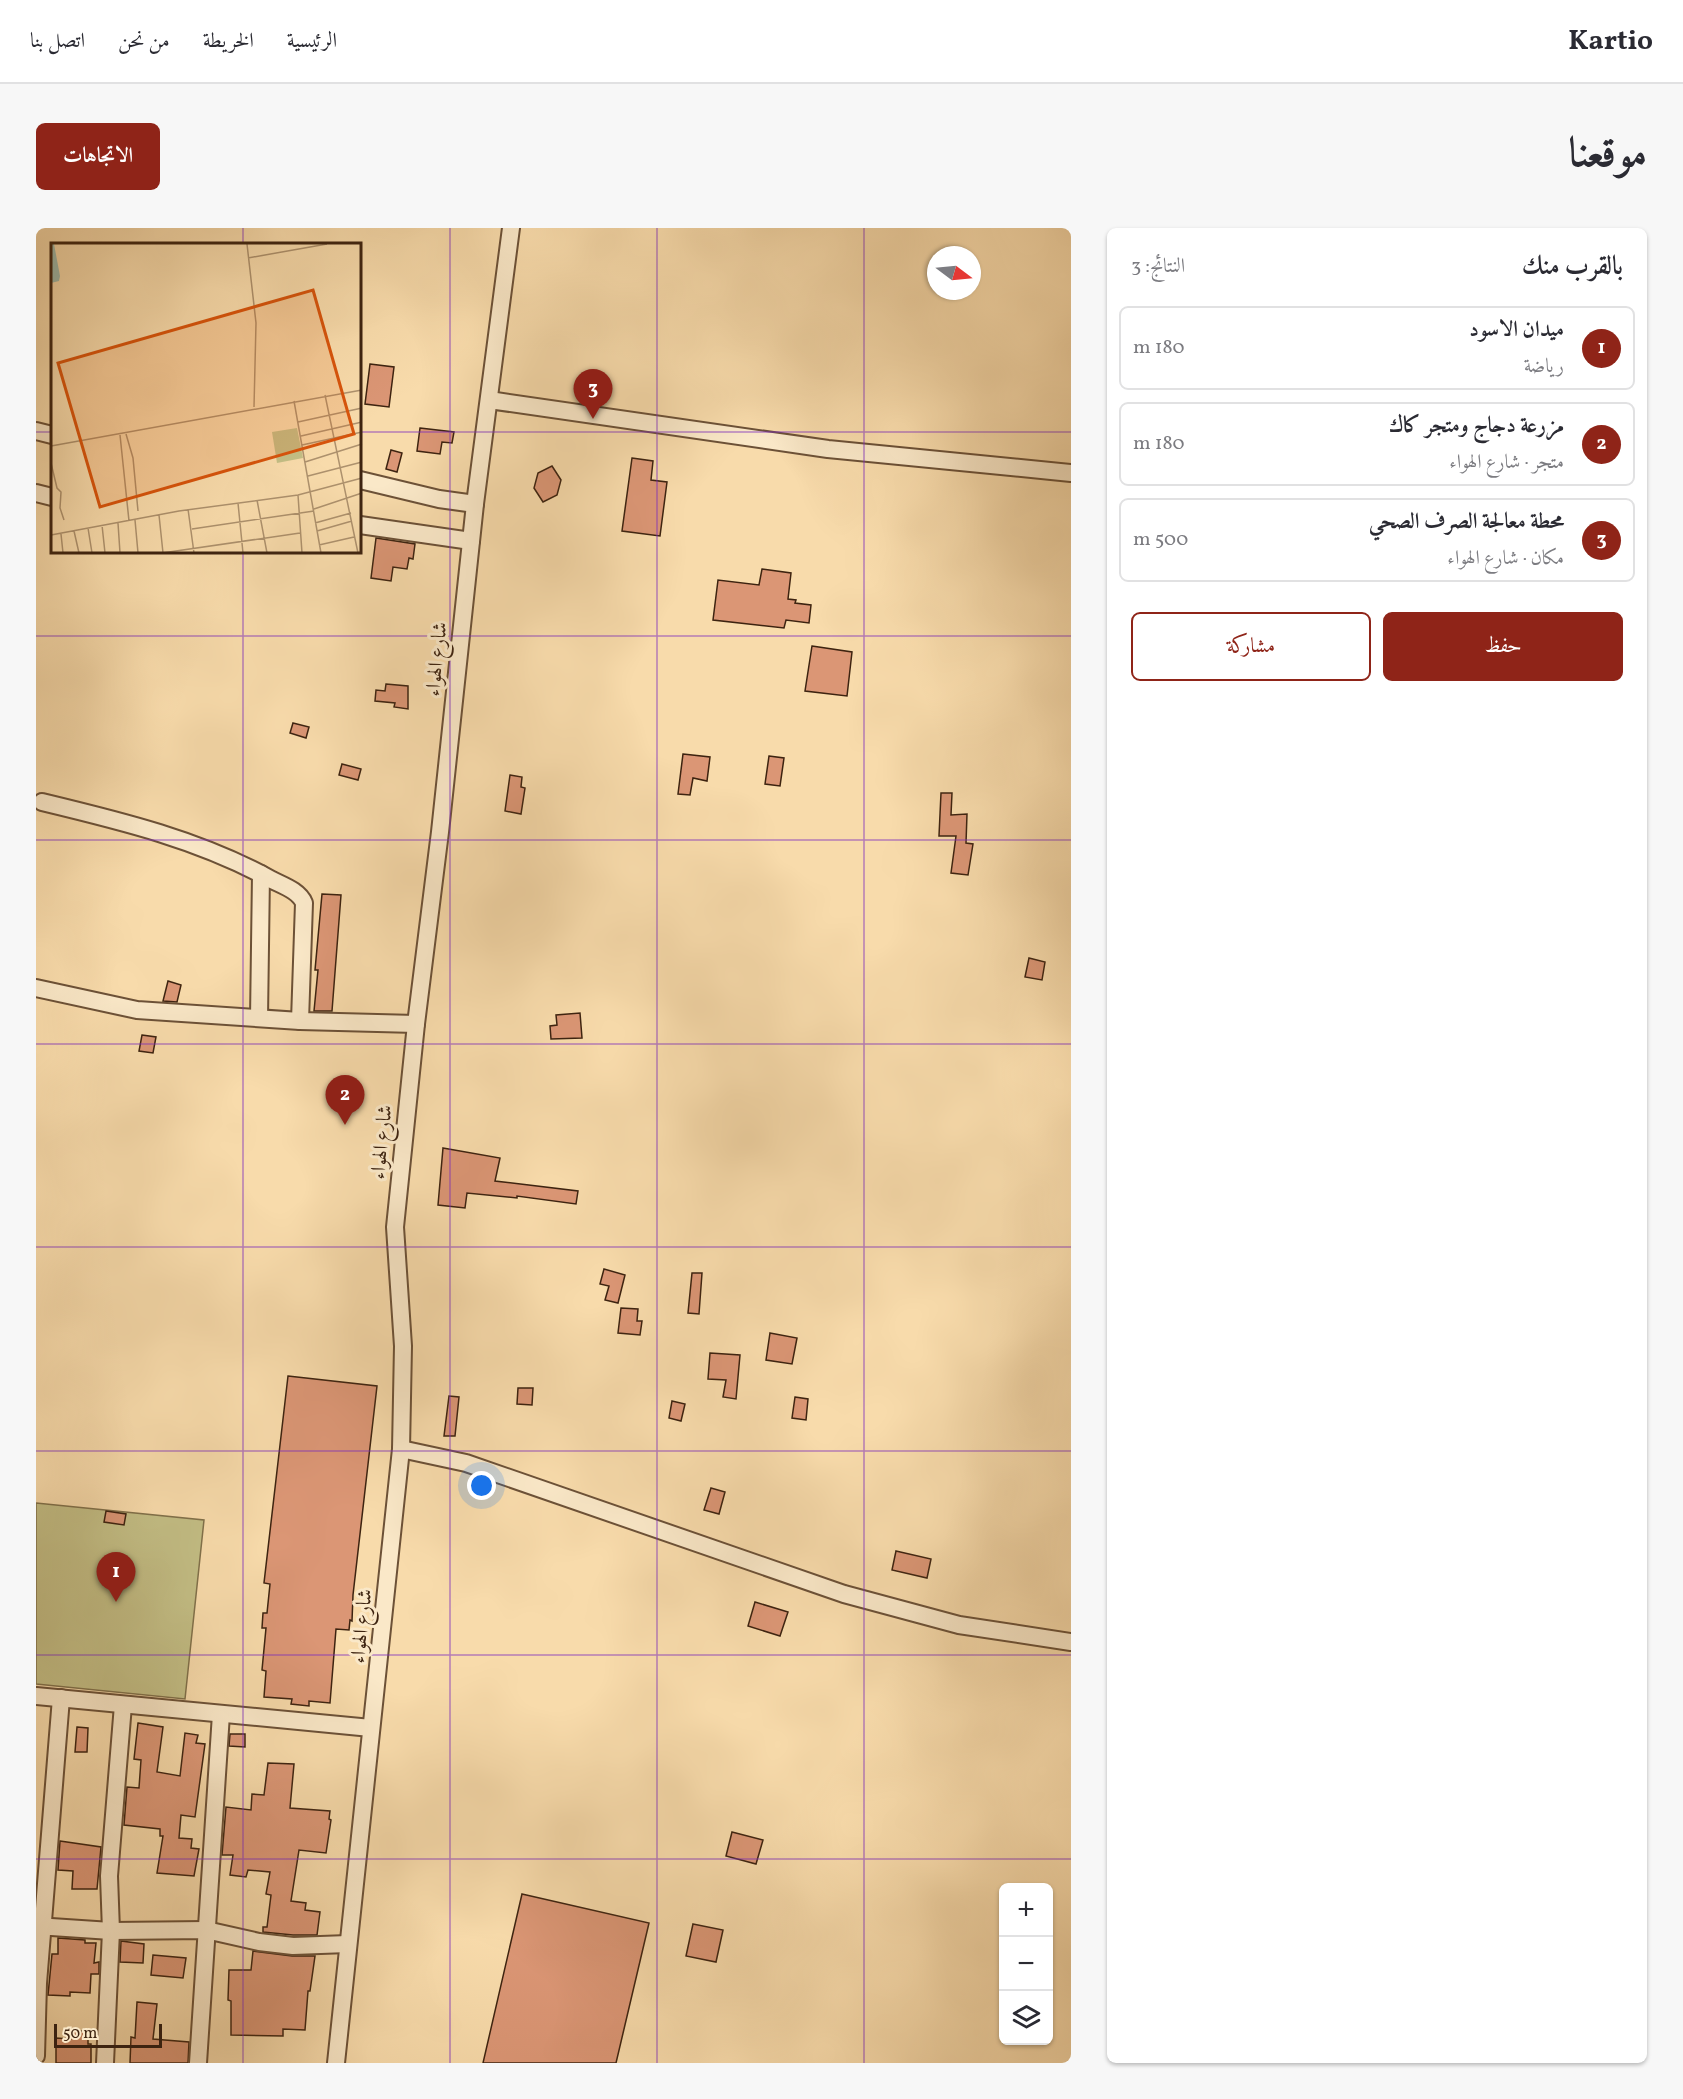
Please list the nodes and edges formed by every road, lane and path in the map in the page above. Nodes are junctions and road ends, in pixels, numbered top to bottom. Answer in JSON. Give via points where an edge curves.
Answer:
{"nodes":[{"id":1,"x":511,"y":228,"type":"edge"},
{"id":2,"x":489,"y":400,"type":"junction"},
{"id":3,"x":36,"y":431,"type":"edge"},
{"id":4,"x":51,"y":435,"type":"edge"},
{"id":5,"x":1071,"y":473,"type":"edge"},
{"id":6,"x":362,"y":480,"type":"edge"},
{"id":7,"x":36,"y":494,"type":"edge"},
{"id":8,"x":51,"y":497,"type":"edge"},
{"id":9,"x":475,"y":504,"type":"junction"},
{"id":10,"x":362,"y":525,"type":"edge"},
{"id":11,"x":471,"y":541,"type":"junction"},
{"id":12,"x":42,"y":801,"type":"dead end"},
{"id":13,"x":261,"y":874,"type":"junction"},
{"id":14,"x":36,"y":988,"type":"edge"},
{"id":15,"x":258,"y":1018,"type":"junction"},
{"id":16,"x":300,"y":1022,"type":"junction"},
{"id":17,"x":416,"y":1024,"type":"junction"},
{"id":18,"x":401,"y":1449,"type":"junction"},
{"id":19,"x":1071,"y":1642,"type":"edge"},
{"id":20,"x":36,"y":1695,"type":"edge"},
{"id":21,"x":61,"y":1698,"type":"junction"},
{"id":22,"x":123,"y":1705,"type":"junction"},
{"id":23,"x":221,"y":1714,"type":"junction"},
{"id":24,"x":371,"y":1728,"type":"junction"},
{"id":25,"x":39,"y":1926,"type":"edge"},
{"id":26,"x":206,"y":1930,"type":"junction"},
{"id":27,"x":111,"y":1931,"type":"junction"},
{"id":28,"x":348,"y":1944,"type":"junction"},
{"id":29,"x":36,"y":2056,"type":"edge"},
{"id":30,"x":105,"y":2063,"type":"edge"},
{"id":31,"x":198,"y":2063,"type":"edge"},
{"id":32,"x":336,"y":2063,"type":"edge"}],
"edges":[{"from":1,"to":2,"type":"street","name":"شارع الهواء"},
{"from":2,"to":5,"type":"street","via":[[828,449]]},
{"from":2,"to":9,"type":"street","name":"شارع الهواء"},
{"from":3,"to":4,"type":"street"},
{"from":6,"to":9,"type":"street"},
{"from":7,"to":8,"type":"street"},
{"from":9,"to":11,"type":"street","name":"شارع الهواء"},
{"from":10,"to":11,"type":"street"},
{"from":11,"to":17,"type":"street","name":"شارع الهواء"},
{"from":12,"to":13,"type":"street","via":[[135,825],[209,850]]},
{"from":13,"to":15,"type":"street"},
{"from":13,"to":16,"type":"street","via":[[301,896],[304,903]]},
{"from":14,"to":15,"type":"street","via":[[137,1010]]},
{"from":15,"to":16,"type":"street"},
{"from":16,"to":17,"type":"street"},
{"from":17,"to":18,"type":"street","name":"شارع الهواء","via":[[395,1227],[403,1346]]},
{"from":18,"to":19,"type":"street","via":[[466,1462],[844,1594],[959,1624]]},
{"from":18,"to":24,"type":"street","name":"شارع الهواء"},
{"from":20,"to":21,"type":"street"},
{"from":21,"to":22,"type":"street"},
{"from":21,"to":25,"type":"street"},
{"from":22,"to":23,"type":"street"},
{"from":22,"to":27,"type":"street","via":[[109,1876]]},
{"from":23,"to":24,"type":"street"},
{"from":23,"to":26,"type":"street"},
{"from":24,"to":28,"type":"street","name":"شارع الهواء"},
{"from":25,"to":27,"type":"street"},
{"from":25,"to":29,"type":"street"},
{"from":26,"to":27,"type":"street"},
{"from":26,"to":28,"type":"street","via":[[293,1946]]},
{"from":26,"to":31,"type":"street"},
{"from":27,"to":30,"type":"street"},
{"from":28,"to":32,"type":"street","name":"شارع الهواء"}]}
